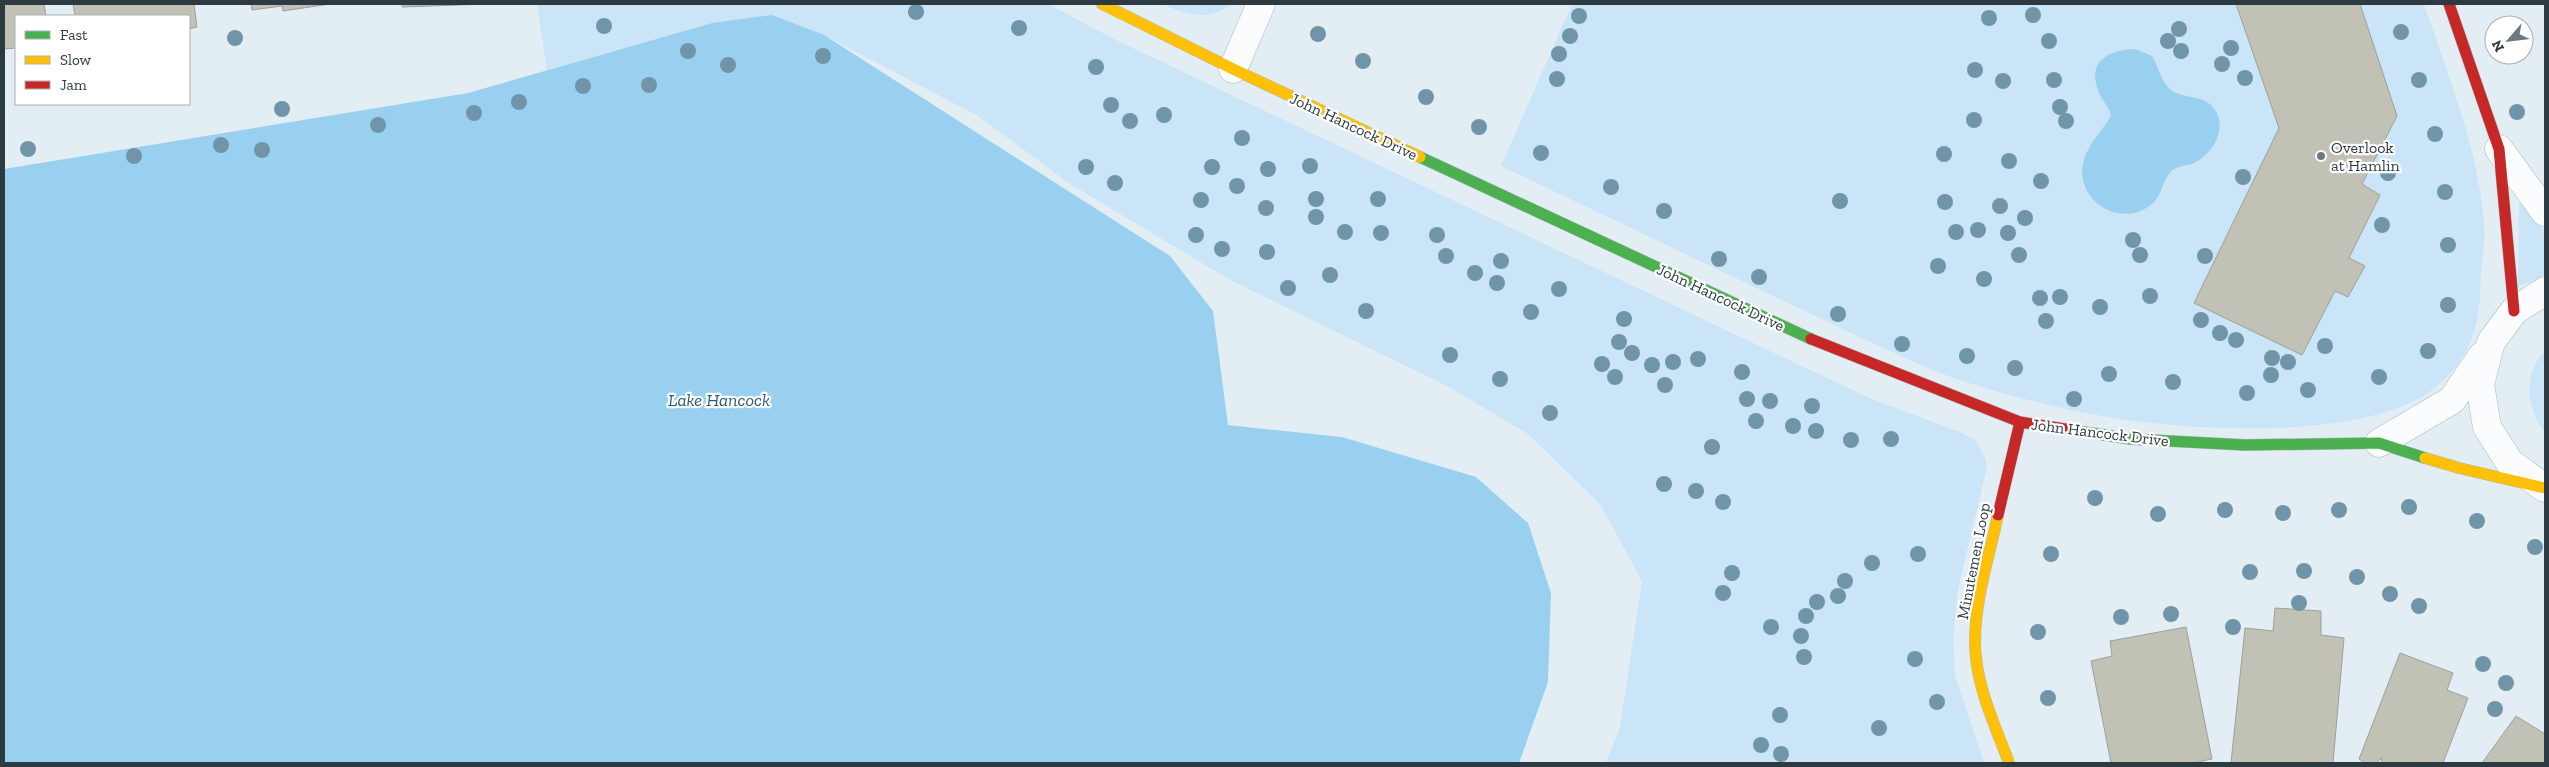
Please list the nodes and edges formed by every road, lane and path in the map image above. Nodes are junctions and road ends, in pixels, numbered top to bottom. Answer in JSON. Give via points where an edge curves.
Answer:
{"nodes":[{"id":1,"x":1102,"y":4,"type":"edge"},
{"id":2,"x":1261,"y":4,"type":"edge"},
{"id":3,"x":2449,"y":4,"type":"edge"},
{"id":4,"x":1233,"y":69,"type":"junction"},
{"id":5,"x":2499,"y":149,"type":"junction"},
{"id":6,"x":2545,"y":212,"type":"edge"},
{"id":7,"x":2545,"y":291,"type":"edge"},
{"id":8,"x":2514,"y":311,"type":"junction"},
{"id":9,"x":2491,"y":342,"type":"junction"},
{"id":10,"x":2020,"y":422,"type":"junction"},
{"id":11,"x":2379,"y":443,"type":"junction"},
{"id":12,"x":2545,"y":488,"type":"edge"},
{"id":13,"x":2009,"y":763,"type":"edge"}],
"edges":[{"from":1,"to":4,"type":"street","name":"John Hancock Drive"},
{"from":2,"to":4,"type":"street"},
{"from":3,"to":5,"type":"street"},
{"from":4,"to":10,"type":"street","name":"John Hancock Drive","via":[[1845,354]]},
{"from":5,"to":6,"type":"street"},
{"from":5,"to":8,"type":"street"},
{"from":7,"to":8,"type":"street"},
{"from":8,"to":9,"type":"street","name":"John Hancock Drive"},
{"from":9,"to":11,"type":"street","name":"John Hancock Drive","via":[[2452,400]]},
{"from":9,"to":12,"type":"street","via":[[2480,384],[2487,426],[2510,463]]},
{"from":10,"to":11,"type":"street","name":"John Hancock Drive","via":[[2131,439],[2245,445]]},
{"from":10,"to":13,"type":"street","name":"Minutemen Loop","via":[[1978,602],[1975,644],[1982,688]]},
{"from":11,"to":12,"type":"street","name":"John Hancock Drive","via":[[2459,468]]}]}
